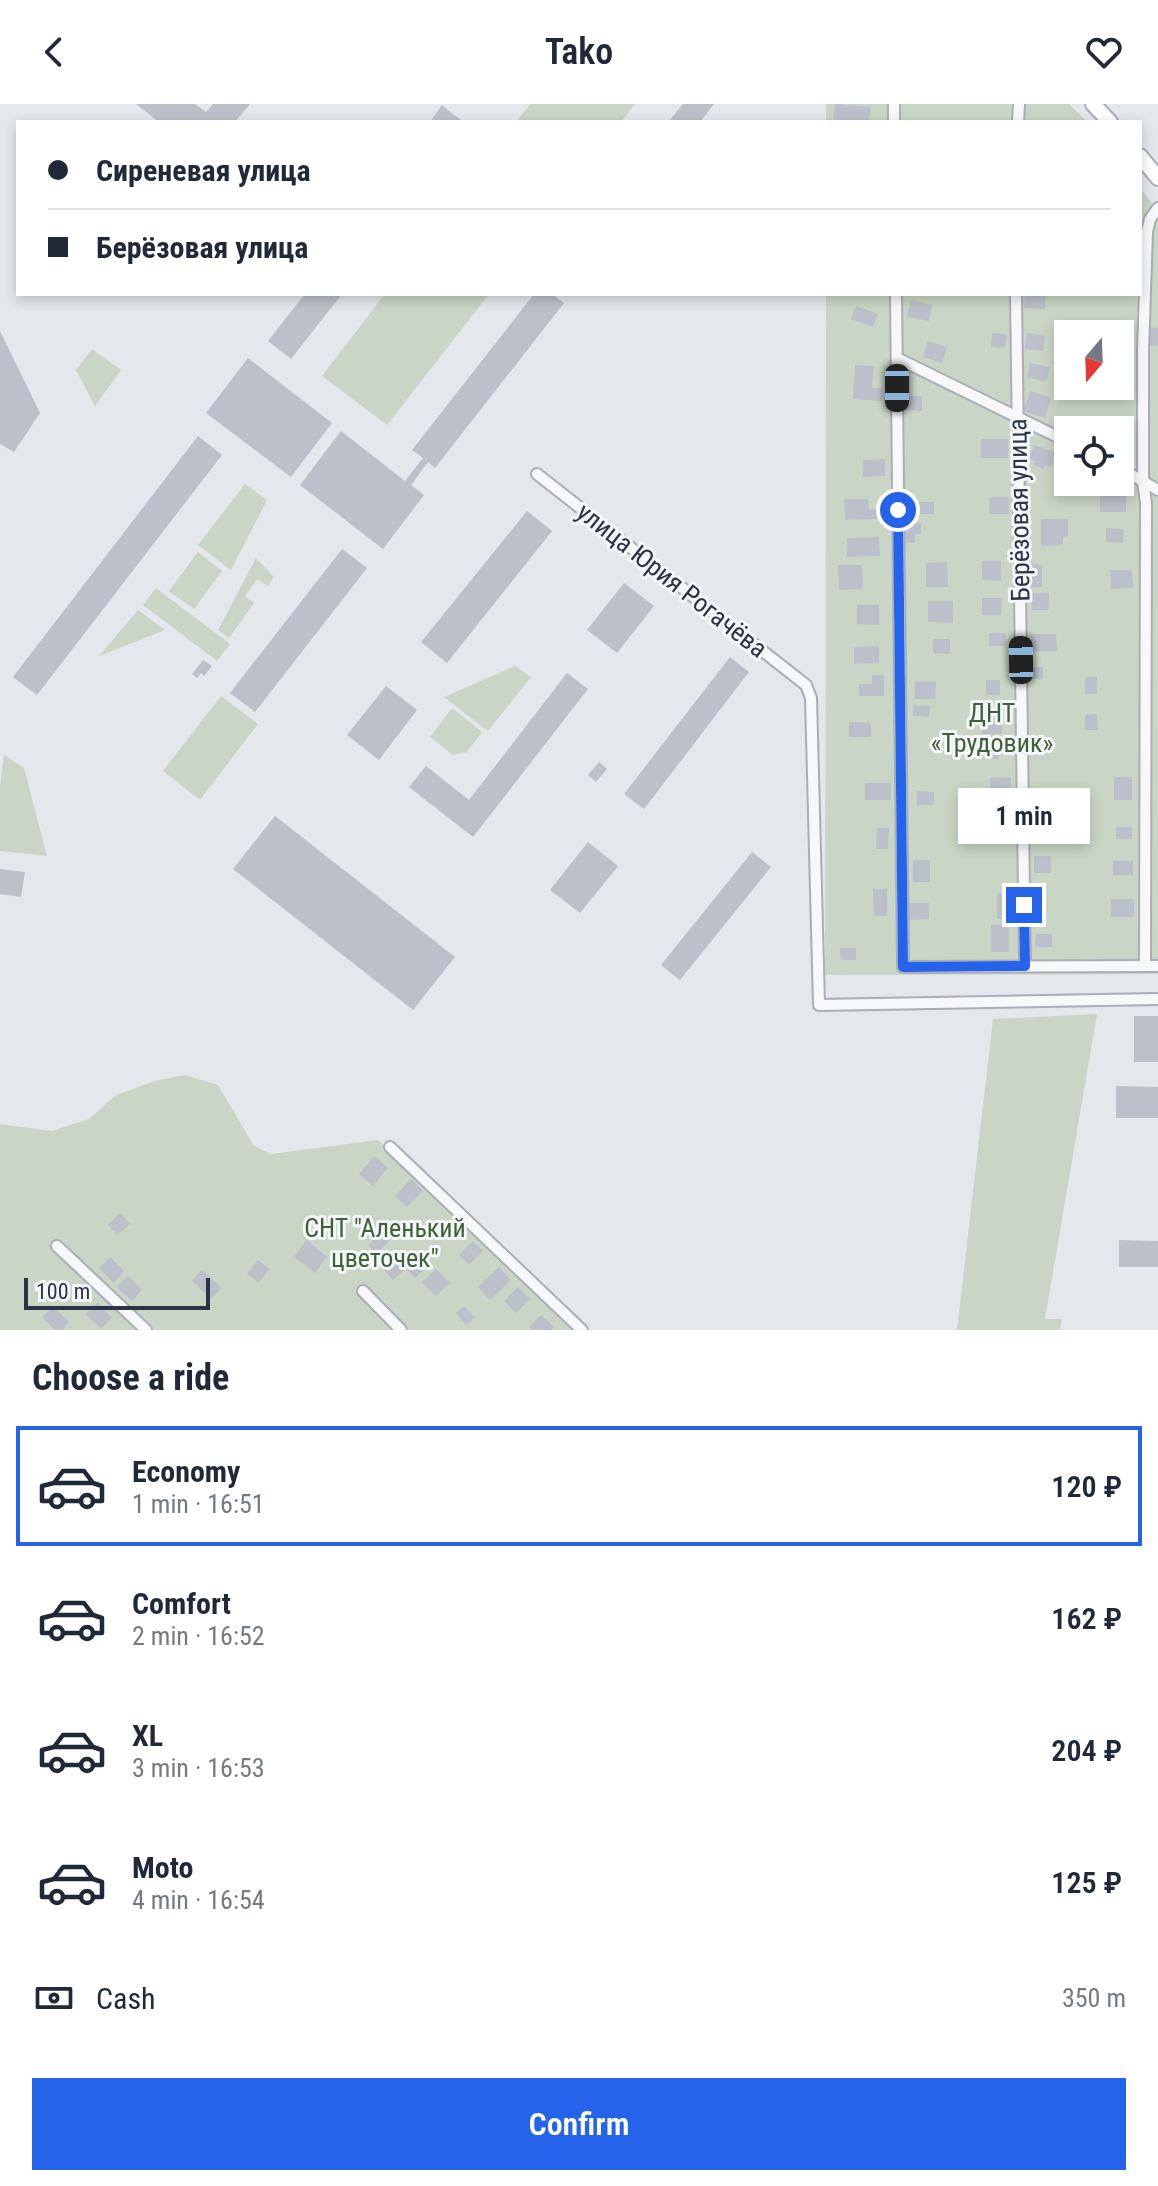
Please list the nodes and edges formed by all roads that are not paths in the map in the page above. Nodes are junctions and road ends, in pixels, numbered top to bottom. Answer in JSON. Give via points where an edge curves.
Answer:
{"nodes":[{"id":1,"x":1093,"y":104,"type":"edge"},
{"id":2,"x":1108,"y":120,"type":"edge"},
{"id":3,"x":1142,"y":158,"type":"edge"},
{"id":4,"x":1158,"y":178,"type":"edge"},
{"id":5,"x":1158,"y":208,"type":"edge"},
{"id":6,"x":896,"y":296,"type":"edge"},
{"id":7,"x":1016,"y":296,"type":"edge"},
{"id":8,"x":897,"y":358,"type":"junction"},
{"id":9,"x":1017,"y":416,"type":"junction"},
{"id":10,"x":1054,"y":435,"type":"edge"},
{"id":11,"x":537,"y":474,"type":"dead end"},
{"id":12,"x":1134,"y":476,"type":"edge"},
{"id":13,"x":1143,"y":481,"type":"junction"},
{"id":14,"x":1158,"y":490,"type":"edge"},
{"id":15,"x":1025,"y":966,"type":"junction"},
{"id":16,"x":1145,"y":966,"type":"junction"},
{"id":17,"x":1158,"y":966,"type":"edge"},
{"id":18,"x":1158,"y":999,"type":"edge"},
{"id":19,"x":390,"y":1147,"type":"dead end"},
{"id":20,"x":57,"y":1246,"type":"dead end"},
{"id":21,"x":363,"y":1291,"type":"dead end"},
{"id":22,"x":146,"y":1330,"type":"edge"},
{"id":23,"x":401,"y":1330,"type":"edge"},
{"id":24,"x":582,"y":1330,"type":"edge"}],
"edges":[{"from":1,"to":2,"type":"main road"},
{"from":3,"to":4,"type":"main road"},
{"from":5,"to":13,"type":"street","via":[[1147,232]]},
{"from":6,"to":8,"type":"street"},
{"from":7,"to":9,"type":"street","name":"Берёзовая улица"},
{"from":8,"to":9,"type":"street"},
{"from":8,"to":15,"type":"street","via":[[903,967]]},
{"from":9,"to":10,"type":"street"},
{"from":9,"to":15,"type":"street","name":"Берёзовая улица"},
{"from":11,"to":18,"type":"street","name":"улица Юрия Рогачёва","via":[[806,685],[811,698],[819,1005]]},
{"from":12,"to":13,"type":"street"},
{"from":13,"to":14,"type":"street"},
{"from":13,"to":16,"type":"street"},
{"from":15,"to":16,"type":"street"},
{"from":16,"to":17,"type":"street"},
{"from":19,"to":24,"type":"street"},
{"from":20,"to":22,"type":"street"},
{"from":21,"to":23,"type":"street"}]}
